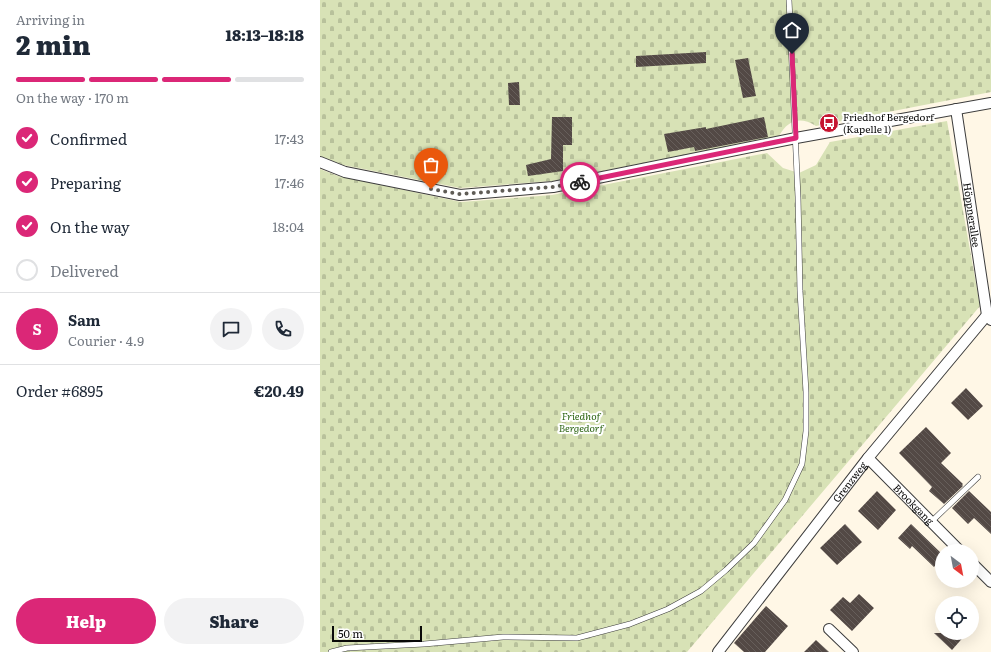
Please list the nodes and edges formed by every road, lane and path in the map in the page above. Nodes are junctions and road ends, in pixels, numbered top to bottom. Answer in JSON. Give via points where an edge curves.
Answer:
{"nodes":[{"id":1,"x":789,"y":0,"type":"edge"},
{"id":2,"x":991,"y":103,"type":"edge"},
{"id":3,"x":956,"y":109,"type":"junction"},
{"id":4,"x":796,"y":138,"type":"junction"},
{"id":5,"x":320,"y":162,"type":"edge"},
{"id":6,"x":989,"y":318,"type":"edge"},
{"id":7,"x":868,"y":458,"type":"junction"},
{"id":8,"x":978,"y":477,"type":"dead end"},
{"id":9,"x":931,"y":522,"type":"junction"},
{"id":10,"x":953,"y":544,"type":"edge"},
{"id":11,"x":979,"y":570,"type":"edge"},
{"id":12,"x":991,"y":582,"type":"edge"},
{"id":13,"x":828,"y":629,"type":"dead end"},
{"id":14,"x":331,"y":652,"type":"edge"},
{"id":15,"x":718,"y":652,"type":"edge"},
{"id":16,"x":853,"y":652,"type":"edge"}],
"edges":[{"from":1,"to":4,"type":"lane"},
{"from":2,"to":3,"type":"street"},
{"from":3,"to":4,"type":"street"},
{"from":3,"to":6,"type":"street","name":"Höppnerallee"},
{"from":4,"to":5,"type":"street","via":[[553,187],[460,194],[344,172]]},
{"from":4,"to":14,"type":"lane","via":[[806,431],[802,464],[785,500],[754,543],[701,591],[668,609],[630,624],[578,638],[503,636],[347,648]]},
{"from":6,"to":7,"type":"street","name":"Grenzweg"},
{"from":7,"to":9,"type":"street","name":"Brookgang"},
{"from":7,"to":15,"type":"street","name":"Grenzweg"},
{"from":8,"to":9,"type":"lane"},
{"from":9,"to":10,"type":"street","name":"Brookgang"},
{"from":11,"to":12,"type":"street"},
{"from":13,"to":16,"type":"street"}]}
